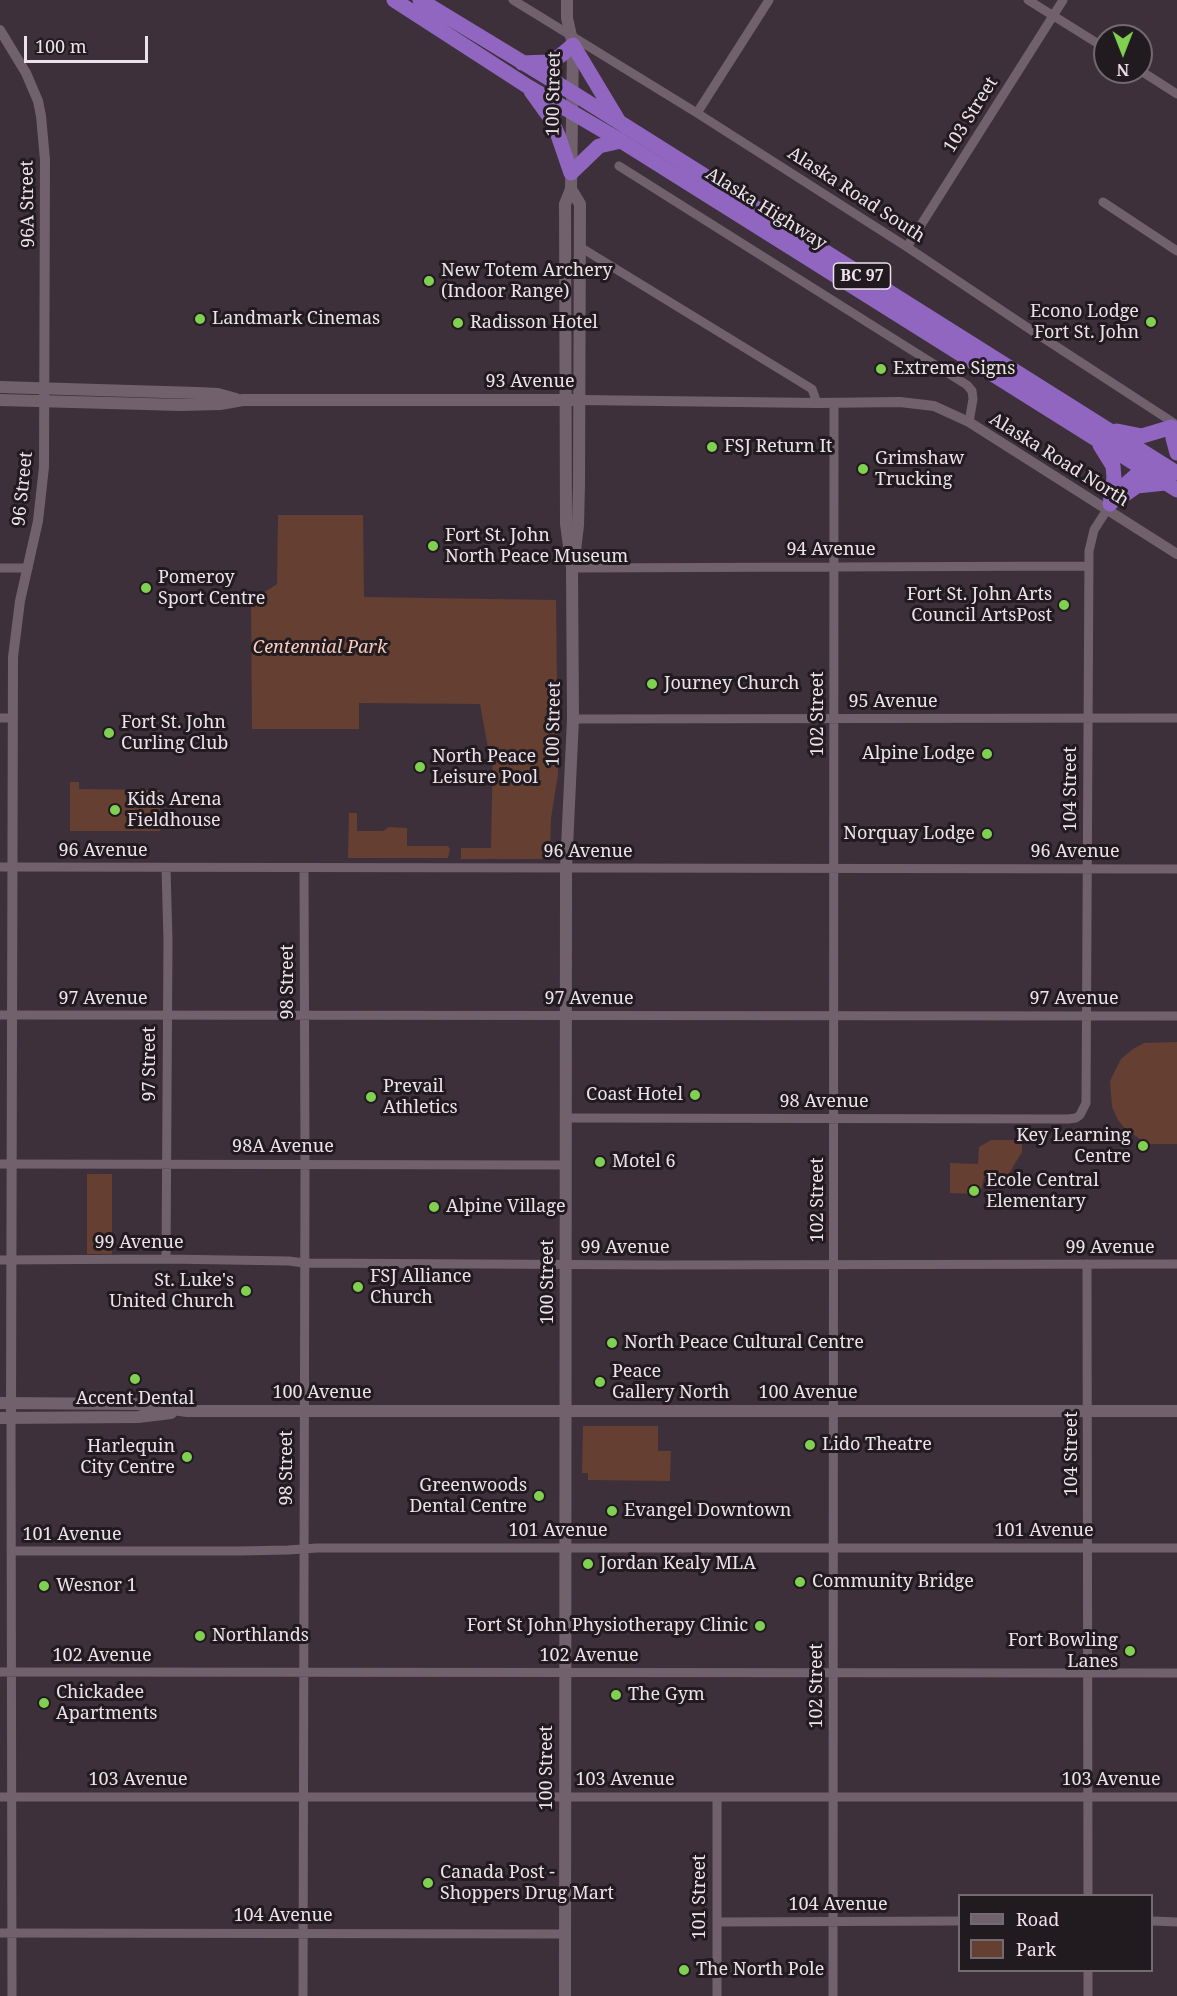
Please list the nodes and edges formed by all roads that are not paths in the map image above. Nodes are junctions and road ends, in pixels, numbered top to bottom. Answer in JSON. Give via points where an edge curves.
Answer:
{"nodes":[{"id":1,"x":394,"y":0,"type":"edge"},
{"id":2,"x":420,"y":0,"type":"edge"},
{"id":3,"x":513,"y":0,"type":"edge"},
{"id":4,"x":567,"y":0,"type":"edge"},
{"id":5,"x":769,"y":0,"type":"edge"},
{"id":6,"x":1028,"y":0,"type":"edge"},
{"id":7,"x":1063,"y":0,"type":"edge"},
{"id":8,"x":1053,"y":15,"type":"junction"},
{"id":9,"x":0,"y":30,"type":"edge"},
{"id":10,"x":1093,"y":40,"type":"edge"},
{"id":11,"x":572,"y":41,"type":"junction"},
{"id":12,"x":522,"y":63,"type":"junction"},
{"id":13,"x":1153,"y":79,"type":"edge"},
{"id":14,"x":527,"y":86,"type":"junction"},
{"id":15,"x":573,"y":93,"type":"junction"},
{"id":16,"x":1177,"y":94,"type":"edge"},
{"id":17,"x":572,"y":113,"type":"junction"},
{"id":18,"x":698,"y":113,"type":"junction"},
{"id":19,"x":621,"y":125,"type":"junction"},
{"id":20,"x":621,"y":141,"type":"junction"},
{"id":21,"x":619,"y":166,"type":"dead end"},
{"id":22,"x":571,"y":181,"type":"junction"},
{"id":23,"x":1104,"y":202,"type":"dead end"},
{"id":24,"x":580,"y":247,"type":"junction"},
{"id":25,"x":908,"y":247,"type":"junction"},
{"id":26,"x":1177,"y":251,"type":"edge"},
{"id":27,"x":566,"y":272,"type":"junction"},
{"id":28,"x":580,"y":320,"type":"junction"},
{"id":29,"x":0,"y":387,"type":"edge"},
{"id":30,"x":45,"y":388,"type":"junction"},
{"id":31,"x":0,"y":400,"type":"edge"},
{"id":32,"x":243,"y":400,"type":"junction"},
{"id":33,"x":566,"y":400,"type":"junction"},
{"id":34,"x":580,"y":400,"type":"junction"},
{"id":35,"x":45,"y":402,"type":"junction"},
{"id":36,"x":834,"y":403,"type":"junction"},
{"id":37,"x":817,"y":404,"type":"junction"},
{"id":38,"x":969,"y":422,"type":"junction"},
{"id":39,"x":1175,"y":424,"type":"edge"},
{"id":40,"x":1099,"y":433,"type":"junction"},
{"id":41,"x":1140,"y":451,"type":"junction"},
{"id":42,"x":1116,"y":452,"type":"junction"},
{"id":43,"x":1177,"y":453,"type":"edge"},
{"id":44,"x":1163,"y":465,"type":"junction"},
{"id":45,"x":1144,"y":471,"type":"junction"},
{"id":46,"x":1173,"y":482,"type":"edge"},
{"id":47,"x":1108,"y":507,"type":"junction"},
{"id":48,"x":1177,"y":555,"type":"edge"},
{"id":49,"x":1089,"y":566,"type":"junction"},
{"id":50,"x":834,"y":567,"type":"junction"},
{"id":51,"x":0,"y":568,"type":"edge"},
{"id":52,"x":28,"y":568,"type":"junction"},
{"id":53,"x":572,"y":568,"type":"junction"},
{"id":54,"x":6,"y":718,"type":"edge"},
{"id":55,"x":573,"y":718,"type":"junction"},
{"id":56,"x":1088,"y":718,"type":"junction"},
{"id":57,"x":1177,"y":718,"type":"edge"},
{"id":58,"x":834,"y":719,"type":"junction"},
{"id":59,"x":6,"y":867,"type":"edge"},
{"id":60,"x":835,"y":867,"type":"junction"},
{"id":61,"x":166,"y":868,"type":"junction"},
{"id":62,"x":304,"y":868,"type":"junction"},
{"id":63,"x":566,"y":868,"type":"junction"},
{"id":64,"x":1087,"y":869,"type":"junction"},
{"id":65,"x":1177,"y":869,"type":"edge"},
{"id":66,"x":6,"y":1015,"type":"edge"},
{"id":67,"x":167,"y":1015,"type":"junction"},
{"id":68,"x":566,"y":1015,"type":"junction"},
{"id":69,"x":1086,"y":1015,"type":"junction"},
{"id":70,"x":305,"y":1016,"type":"junction"},
{"id":71,"x":1177,"y":1016,"type":"edge"},
{"id":72,"x":835,"y":1017,"type":"junction"},
{"id":73,"x":1080,"y":1114,"type":"joint"},
{"id":74,"x":566,"y":1118,"type":"junction"},
{"id":75,"x":835,"y":1119,"type":"junction"},
{"id":76,"x":305,"y":1163,"type":"junction"},
{"id":77,"x":6,"y":1164,"type":"edge"},
{"id":78,"x":166,"y":1164,"type":"junction"},
{"id":79,"x":566,"y":1165,"type":"junction"},
{"id":80,"x":166,"y":1259,"type":"junction"},
{"id":81,"x":6,"y":1260,"type":"edge"},
{"id":82,"x":304,"y":1263,"type":"junction"},
{"id":83,"x":566,"y":1264,"type":"junction"},
{"id":84,"x":1087,"y":1264,"type":"junction"},
{"id":85,"x":1177,"y":1264,"type":"edge"},
{"id":86,"x":834,"y":1265,"type":"junction"},
{"id":87,"x":6,"y":1403,"type":"edge"},
{"id":88,"x":187,"y":1411,"type":"junction"},
{"id":89,"x":303,"y":1411,"type":"junction"},
{"id":90,"x":566,"y":1411,"type":"junction"},
{"id":91,"x":835,"y":1411,"type":"junction"},
{"id":92,"x":1088,"y":1411,"type":"junction"},
{"id":93,"x":1177,"y":1411,"type":"edge"},
{"id":94,"x":6,"y":1418,"type":"edge"},
{"id":95,"x":566,"y":1548,"type":"junction"},
{"id":96,"x":834,"y":1548,"type":"junction"},
{"id":97,"x":1089,"y":1548,"type":"junction"},
{"id":98,"x":1177,"y":1548,"type":"edge"},
{"id":99,"x":303,"y":1549,"type":"junction"},
{"id":100,"x":11,"y":1551,"type":"junction"},
{"id":101,"x":0,"y":1672,"type":"edge"},
{"id":102,"x":12,"y":1672,"type":"junction"},
{"id":103,"x":304,"y":1672,"type":"junction"},
{"id":104,"x":566,"y":1672,"type":"junction"},
{"id":105,"x":834,"y":1672,"type":"junction"},
{"id":106,"x":1177,"y":1672,"type":"edge"},
{"id":107,"x":1089,"y":1673,"type":"junction"},
{"id":108,"x":0,"y":1797,"type":"edge"},
{"id":109,"x":12,"y":1797,"type":"junction"},
{"id":110,"x":303,"y":1797,"type":"junction"},
{"id":111,"x":565,"y":1797,"type":"junction"},
{"id":112,"x":717,"y":1797,"type":"junction"},
{"id":113,"x":834,"y":1797,"type":"junction"},
{"id":114,"x":1089,"y":1797,"type":"junction"},
{"id":115,"x":1177,"y":1797,"type":"edge"},
{"id":116,"x":1088,"y":1894,"type":"edge"},
{"id":117,"x":834,"y":1921,"type":"junction"},
{"id":118,"x":958,"y":1921,"type":"edge"},
{"id":119,"x":717,"y":1922,"type":"junction"},
{"id":120,"x":1153,"y":1922,"type":"edge"},
{"id":121,"x":1177,"y":1922,"type":"edge"},
{"id":122,"x":0,"y":1933,"type":"edge"},
{"id":123,"x":12,"y":1933,"type":"junction"},
{"id":124,"x":303,"y":1933,"type":"junction"},
{"id":125,"x":565,"y":1934,"type":"junction"},
{"id":126,"x":1088,"y":1972,"type":"edge"},
{"id":127,"x":12,"y":1996,"type":"edge"},
{"id":128,"x":303,"y":1996,"type":"edge"},
{"id":129,"x":565,"y":1996,"type":"edge"},
{"id":130,"x":717,"y":1996,"type":"edge"},
{"id":131,"x":833,"y":1996,"type":"edge"},
{"id":132,"x":1088,"y":1996,"type":"edge"}],
"edges":[{"from":1,"to":14,"type":"highway","name":"Alaska Highway","number":"BC 97"},
{"from":2,"to":12,"type":"highway","name":"Alaska Highway","number":"BC 97"},
{"from":3,"to":11,"type":"street","name":"Alaska Road South"},
{"from":4,"to":11,"type":"main road","name":"100 Street"},
{"from":5,"to":18,"type":"street"},
{"from":6,"to":8,"type":"street"},
{"from":7,"to":8,"type":"street","name":"103 Street"},
{"from":8,"to":10,"type":"street"},
{"from":8,"to":25,"type":"street","name":"103 Street"},
{"from":9,"to":30,"type":"street","name":"96A Street","via":[[26,74],[41,116],[45,160]]},
{"from":11,"to":12,"type":"highway","via":[[560,56],[548,62]]},
{"from":11,"to":15,"type":"main road","name":"100 Street"},
{"from":11,"to":18,"type":"street","name":"Alaska Road South"},
{"from":11,"to":19,"type":"highway"},
{"from":12,"to":15,"type":"highway","name":"Alaska Highway","number":"BC 97"},
{"from":13,"to":16,"type":"street"},
{"from":14,"to":17,"type":"highway","name":"Alaska Highway","number":"BC 97"},
{"from":14,"to":22,"type":"highway","via":[[553,126]]},
{"from":15,"to":17,"type":"main road","name":"100 Street"},
{"from":15,"to":19,"type":"highway","name":"Alaska Highway","number":"BC 97"},
{"from":17,"to":20,"type":"highway","name":"Alaska Highway","number":"BC 97"},
{"from":17,"to":22,"type":"main road","name":"100 Street"},
{"from":18,"to":25,"type":"street","name":"Alaska Road South"},
{"from":19,"to":40,"type":"highway","name":"Alaska Highway","number":"BC 97"},
{"from":20,"to":22,"type":"highway","via":[[599,146]]},
{"from":20,"to":40,"type":"highway","name":"Alaska Highway","number":"BC 97"},
{"from":21,"to":38,"type":"street","name":"Alaska Road North","via":[[967,385],[974,399]]},
{"from":22,"to":24,"type":"main road","name":"100 Street","via":[[580,204]]},
{"from":22,"to":27,"type":"main road","name":"100 Street","via":[[565,204]]},
{"from":23,"to":26,"type":"street"},
{"from":24,"to":28,"type":"main road","name":"100 Street"},
{"from":24,"to":37,"type":"street","via":[[812,388]]},
{"from":25,"to":39,"type":"street","name":"Alaska Road South"},
{"from":27,"to":28,"type":"main road","via":[[573,284]]},
{"from":27,"to":33,"type":"main road","name":"100 Street"},
{"from":28,"to":34,"type":"main road","name":"100 Street"},
{"from":29,"to":30,"type":"main road","name":"93 Avenue"},
{"from":30,"to":32,"type":"main road","name":"93 Avenue","via":[[218,394]]},
{"from":30,"to":35,"type":"street","name":"96 Street"},
{"from":31,"to":35,"type":"main road","name":"93 Avenue"},
{"from":32,"to":33,"type":"main road","name":"93 Avenue"},
{"from":32,"to":35,"type":"main road","name":"93 Avenue","via":[[219,404]]},
{"from":33,"to":34,"type":"main road","name":"93 Avenue"},
{"from":33,"to":53,"type":"main road","name":"100 Street","via":[[566,524]]},
{"from":34,"to":37,"type":"street","name":"93 Avenue"},
{"from":34,"to":53,"type":"main road","name":"100 Street","via":[[578,525]]},
{"from":35,"to":52,"type":"street","name":"96 Street","via":[[42,491]]},
{"from":36,"to":37,"type":"street","name":"93 Avenue"},
{"from":36,"to":38,"type":"street","name":"93 Avenue","via":[[919,404]]},
{"from":36,"to":50,"type":"street","name":"102 Street"},
{"from":38,"to":47,"type":"street","name":"Alaska Road North"},
{"from":39,"to":40,"type":"highway","via":[[1142,436]]},
{"from":39,"to":41,"type":"highway"},
{"from":39,"to":43,"type":"highway"},
{"from":40,"to":41,"type":"highway","name":"Alaska Highway","number":"BC 97"},
{"from":40,"to":42,"type":"highway","name":"Alaska Highway","number":"BC 97"},
{"from":40,"to":47,"type":"highway","via":[[1113,466]]},
{"from":41,"to":42,"type":"highway"},
{"from":41,"to":44,"type":"highway","name":"Alaska Highway","number":"BC 97"},
{"from":42,"to":45,"type":"highway","name":"Alaska Highway","number":"BC 97"},
{"from":44,"to":45,"type":"highway"},
{"from":44,"to":46,"type":"highway","name":"Alaska Highway","number":"BC 97"},
{"from":45,"to":46,"type":"highway","name":"Alaska Highway","number":"BC 97"},
{"from":45,"to":47,"type":"highway","via":[[1126,484]]},
{"from":46,"to":47,"type":"highway","via":[[1137,486]]},
{"from":47,"to":48,"type":"street","name":"Alaska Road North"},
{"from":47,"to":49,"type":"street","name":"104 Street","via":[[1091,538]]},
{"from":49,"to":50,"type":"street","name":"94 Avenue"},
{"from":49,"to":56,"type":"street","name":"104 Street"},
{"from":50,"to":53,"type":"street","name":"94 Avenue"},
{"from":50,"to":58,"type":"street","name":"102 Street"},
{"from":51,"to":52,"type":"street"},
{"from":52,"to":54,"type":"street","name":"96 Street","via":[[13,644]]},
{"from":53,"to":55,"type":"main road","name":"100 Street"},
{"from":54,"to":59,"type":"street","name":"96 Street"},
{"from":55,"to":58,"type":"street","name":"95 Avenue"},
{"from":55,"to":63,"type":"main road","name":"100 Street"},
{"from":56,"to":57,"type":"street","name":"95 Avenue"},
{"from":56,"to":58,"type":"street","name":"95 Avenue"},
{"from":56,"to":64,"type":"street","name":"104 Street"},
{"from":58,"to":60,"type":"street","name":"102 Street"},
{"from":59,"to":61,"type":"street","name":"96 Avenue"},
{"from":59,"to":66,"type":"street","name":"96 Street"},
{"from":60,"to":63,"type":"street","name":"96 Avenue"},
{"from":60,"to":64,"type":"street","name":"96 Avenue"},
{"from":60,"to":72,"type":"street","name":"102 Street"},
{"from":61,"to":62,"type":"street","name":"96 Avenue"},
{"from":61,"to":67,"type":"street","name":"97 Street"},
{"from":62,"to":63,"type":"street","name":"96 Avenue"},
{"from":62,"to":70,"type":"street","name":"98 Street"},
{"from":63,"to":68,"type":"main road","name":"100 Street"},
{"from":64,"to":65,"type":"street","name":"96 Avenue"},
{"from":64,"to":69,"type":"street","name":"104 Street"},
{"from":66,"to":67,"type":"street","name":"97 Avenue"},
{"from":66,"to":77,"type":"street","name":"96 Street"},
{"from":67,"to":70,"type":"street","name":"97 Avenue"},
{"from":67,"to":78,"type":"street","name":"97 Street"},
{"from":68,"to":70,"type":"street","name":"97 Avenue"},
{"from":68,"to":72,"type":"street","name":"97 Avenue"},
{"from":68,"to":74,"type":"main road","name":"100 Street"},
{"from":69,"to":71,"type":"street","name":"97 Avenue"},
{"from":69,"to":72,"type":"street","name":"97 Avenue"},
{"from":69,"to":73,"type":"street","name":"104 Street","via":[[1086,1103]]},
{"from":70,"to":76,"type":"street","name":"98 Street"},
{"from":72,"to":75,"type":"street","name":"102 Street"},
{"from":73,"to":75,"type":"street","name":"98 Avenue","via":[[1068,1119]]},
{"from":74,"to":75,"type":"street","name":"98 Avenue"},
{"from":74,"to":79,"type":"main road","name":"100 Street"},
{"from":75,"to":86,"type":"street","name":"102 Street"},
{"from":76,"to":78,"type":"street","name":"98A Avenue"},
{"from":76,"to":79,"type":"street","name":"98A Avenue"},
{"from":76,"to":82,"type":"street","name":"98 Street"},
{"from":77,"to":78,"type":"street","name":"98A Avenue"},
{"from":77,"to":81,"type":"street","name":"96 Street"},
{"from":78,"to":80,"type":"street","name":"97 Street"},
{"from":79,"to":83,"type":"main road","name":"100 Street"},
{"from":80,"to":81,"type":"street","name":"99 Avenue"},
{"from":80,"to":82,"type":"street","name":"99 Avenue"},
{"from":81,"to":87,"type":"street","name":"96 Street"},
{"from":82,"to":83,"type":"street","name":"99 Avenue"},
{"from":82,"to":89,"type":"street","name":"98 Street"},
{"from":83,"to":86,"type":"street","name":"99 Avenue"},
{"from":83,"to":90,"type":"main road","name":"100 Street"},
{"from":84,"to":85,"type":"street","name":"99 Avenue"},
{"from":84,"to":86,"type":"street","name":"99 Avenue"},
{"from":84,"to":92,"type":"street","name":"104 Street"},
{"from":86,"to":91,"type":"street","name":"102 Street"},
{"from":87,"to":88,"type":"main road","name":"100 Avenue","via":[[138,1404]]},
{"from":87,"to":94,"type":"street","name":"96 Street"},
{"from":88,"to":89,"type":"main road","name":"100 Avenue"},
{"from":88,"to":94,"type":"main road","name":"100 Avenue","via":[[138,1417]]},
{"from":89,"to":90,"type":"main road","name":"100 Avenue"},
{"from":89,"to":99,"type":"street","name":"98 Street"},
{"from":90,"to":91,"type":"main road","name":"100 Avenue"},
{"from":90,"to":95,"type":"main road","name":"100 Street"},
{"from":91,"to":92,"type":"main road","name":"100 Avenue"},
{"from":91,"to":96,"type":"street","name":"102 Street"},
{"from":92,"to":93,"type":"main road","name":"100 Avenue"},
{"from":92,"to":97,"type":"street","name":"104 Street"},
{"from":94,"to":100,"type":"street","name":"96 Street"},
{"from":95,"to":96,"type":"street","name":"101 Avenue"},
{"from":95,"to":99,"type":"street","name":"101 Avenue"},
{"from":95,"to":104,"type":"main road","name":"100 Street"},
{"from":96,"to":97,"type":"street","name":"101 Avenue"},
{"from":96,"to":105,"type":"street","name":"102 Street"},
{"from":97,"to":98,"type":"street","name":"101 Avenue"},
{"from":97,"to":107,"type":"street","name":"104 Street"},
{"from":99,"to":100,"type":"street","name":"101 Avenue"},
{"from":99,"to":103,"type":"street","name":"98 Street"},
{"from":100,"to":102,"type":"street","name":"96 Street"},
{"from":101,"to":102,"type":"street","name":"102 Avenue"},
{"from":102,"to":103,"type":"street","name":"102 Avenue"},
{"from":102,"to":109,"type":"street","name":"96 Street"},
{"from":103,"to":104,"type":"street","name":"102 Avenue"},
{"from":103,"to":110,"type":"street","name":"98 Street"},
{"from":104,"to":105,"type":"street","name":"102 Avenue"},
{"from":104,"to":111,"type":"main road","name":"100 Street"},
{"from":105,"to":107,"type":"street","name":"102 Avenue"},
{"from":105,"to":113,"type":"street","name":"102 Street"},
{"from":106,"to":107,"type":"street","name":"102 Avenue"},
{"from":107,"to":114,"type":"street","name":"104 Street"},
{"from":108,"to":109,"type":"street","name":"103 Avenue"},
{"from":109,"to":110,"type":"street","name":"103 Avenue"},
{"from":109,"to":123,"type":"street","name":"96 Street"},
{"from":110,"to":111,"type":"street","name":"103 Avenue"},
{"from":110,"to":124,"type":"street","name":"98 Street"},
{"from":111,"to":112,"type":"street","name":"103 Avenue"},
{"from":111,"to":125,"type":"main road","name":"100 Street"},
{"from":112,"to":113,"type":"street","name":"103 Avenue"},
{"from":112,"to":119,"type":"street","name":"101 Street"},
{"from":113,"to":114,"type":"street","name":"103 Avenue"},
{"from":113,"to":117,"type":"street","name":"102 Street"},
{"from":114,"to":115,"type":"street","name":"103 Avenue"},
{"from":114,"to":116,"type":"street","name":"104 Street"},
{"from":117,"to":118,"type":"street","name":"104 Avenue"},
{"from":117,"to":119,"type":"street","name":"104 Avenue"},
{"from":117,"to":131,"type":"street","name":"102 Street"},
{"from":119,"to":130,"type":"street","name":"101 Street"},
{"from":120,"to":121,"type":"street"},
{"from":122,"to":123,"type":"street","name":"104 Avenue"},
{"from":123,"to":124,"type":"street","name":"104 Avenue"},
{"from":123,"to":127,"type":"street","name":"96 Street"},
{"from":124,"to":125,"type":"street","name":"104 Avenue"},
{"from":124,"to":128,"type":"street","name":"98 Street"},
{"from":125,"to":129,"type":"main road","name":"100 Street"},
{"from":126,"to":132,"type":"street"}]}
